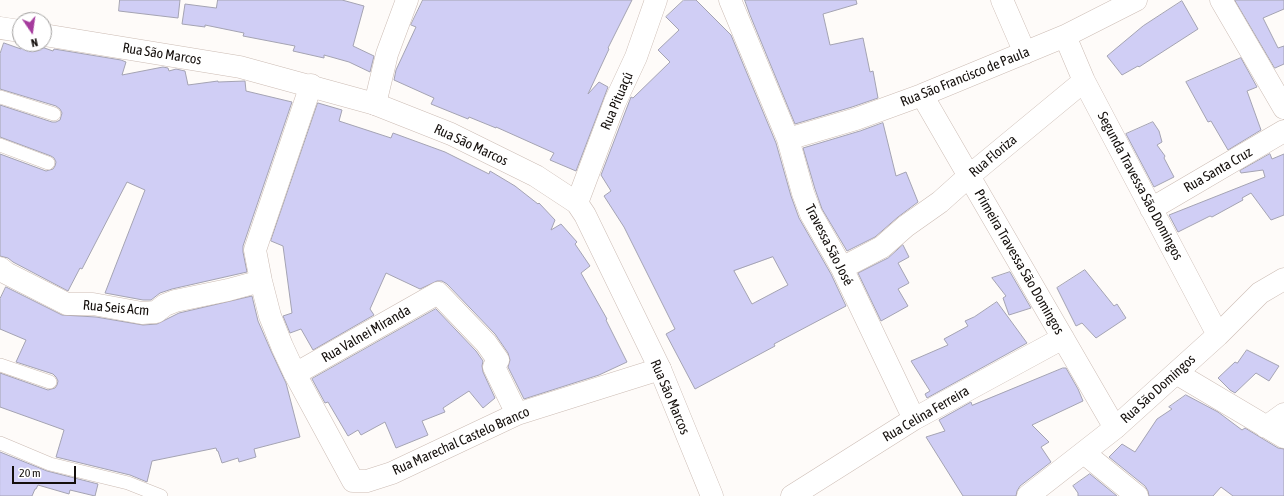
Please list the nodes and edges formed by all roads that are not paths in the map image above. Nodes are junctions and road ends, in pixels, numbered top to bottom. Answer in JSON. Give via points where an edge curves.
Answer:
{"nodes":[{"id":1,"x":407,"y":0,"type":"edge"},
{"id":2,"x":656,"y":0,"type":"edge"},
{"id":3,"x":730,"y":0,"type":"edge"},
{"id":4,"x":1002,"y":0,"type":"edge"},
{"id":5,"x":1136,"y":0,"type":"edge"},
{"id":6,"x":1221,"y":0,"type":"edge"},
{"id":7,"x":0,"y":28,"type":"edge"},
{"id":8,"x":12,"y":30,"type":"edge"},
{"id":9,"x":52,"y":36,"type":"edge"},
{"id":10,"x":1065,"y":36,"type":"junction"},
{"id":11,"x":1025,"y":53,"type":"junction"},
{"id":12,"x":1084,"y":81,"type":"junction"},
{"id":13,"x":311,"y":85,"type":"junction"},
{"id":14,"x":922,"y":95,"type":"junction"},
{"id":15,"x":0,"y":97,"type":"edge"},
{"id":16,"x":375,"y":104,"type":"junction"},
{"id":17,"x":1284,"y":108,"type":"edge"},
{"id":18,"x":54,"y":114,"type":"dead end"},
{"id":19,"x":1284,"y":131,"type":"edge"},
{"id":20,"x":788,"y":139,"type":"junction"},
{"id":21,"x":0,"y":145,"type":"edge"},
{"id":22,"x":48,"y":163,"type":"dead end"},
{"id":23,"x":969,"y":176,"type":"junction"},
{"id":24,"x":577,"y":203,"type":"junction"},
{"id":25,"x":1152,"y":209,"type":"junction"},
{"id":26,"x":0,"y":268,"type":"edge"},
{"id":27,"x":842,"y":268,"type":"junction"},
{"id":28,"x":1284,"y":279,"type":"edge"},
{"id":29,"x":261,"y":281,"type":"junction"},
{"id":30,"x":1218,"y":335,"type":"junction"},
{"id":31,"x":1063,"y":338,"type":"junction"},
{"id":32,"x":0,"y":365,"type":"edge"},
{"id":33,"x":660,"y":369,"type":"junction"},
{"id":34,"x":1176,"y":373,"type":"junction"},
{"id":35,"x":295,"y":374,"type":"junction"},
{"id":36,"x":50,"y":382,"type":"dead end"},
{"id":37,"x":517,"y":414,"type":"junction"},
{"id":38,"x":1284,"y":414,"type":"edge"},
{"id":39,"x":914,"y":419,"type":"junction"},
{"id":40,"x":1115,"y":428,"type":"junction"},
{"id":41,"x":1275,"y":432,"type":"edge"},
{"id":42,"x":0,"y":443,"type":"edge"},
{"id":43,"x":1084,"y":453,"type":"junction"},
{"id":44,"x":161,"y":496,"type":"edge"},
{"id":45,"x":712,"y":496,"type":"edge"},
{"id":46,"x":792,"y":496,"type":"edge"},
{"id":47,"x":1028,"y":496,"type":"edge"},
{"id":48,"x":1137,"y":496,"type":"edge"}],
"edges":[{"from":1,"to":16,"type":"street","via":[[387,54]]},
{"from":2,"to":24,"type":"street","name":"Rua Pituaçú","via":[[636,57],[615,102]]},
{"from":3,"to":20,"type":"street","name":"Travessa São José"},
{"from":4,"to":11,"type":"street"},
{"from":5,"to":10,"type":"street","name":"Rua São Francisco de Paula"},
{"from":6,"to":17,"type":"street"},
{"from":7,"to":8,"type":"street"},
{"from":9,"to":13,"type":"street","name":"Rua São Marcos","via":[[240,67]]},
{"from":10,"to":11,"type":"street","name":"Rua São Francisco de Paula"},
{"from":10,"to":12,"type":"street","name":"Segunda Travessa São Domingos"},
{"from":11,"to":14,"type":"street","name":"Rua São Francisco de Paula"},
{"from":12,"to":23,"type":"street","name":"Rua Floriza"},
{"from":12,"to":25,"type":"street","name":"Segunda Travessa São Domingos"},
{"from":13,"to":16,"type":"street","name":"Rua São Marcos"},
{"from":13,"to":29,"type":"street","via":[[255,250]]},
{"from":14,"to":20,"type":"street","name":"Rua São Francisco de Paula","via":[[856,119]]},
{"from":14,"to":23,"type":"street","name":"Primeira Travessa São Domingos"},
{"from":15,"to":18,"type":"lane"},
{"from":16,"to":24,"type":"street","name":"Rua São Marcos","via":[[451,134],[536,176]]},
{"from":19,"to":25,"type":"street","name":"Rua Santa Cruz"},
{"from":20,"to":27,"type":"street","name":"Travessa São José","via":[[811,214]]},
{"from":21,"to":22,"type":"lane"},
{"from":23,"to":27,"type":"street","name":"Rua Floriza","via":[[882,247]]},
{"from":23,"to":31,"type":"street","name":"Primeira Travessa São Domingos"},
{"from":24,"to":33,"type":"street","name":"Rua São Marcos"},
{"from":25,"to":30,"type":"street","name":"Segunda Travessa São Domingos"},
{"from":26,"to":29,"type":"street","name":"Rua Seis Acm","via":[[67,304],[93,304],[142,313],[156,312],[165,305],[175,302]]},
{"from":27,"to":39,"type":"street","name":"Travessa São José"},
{"from":28,"to":30,"type":"street","name":"Rua São Domingos","via":[[1260,293]]},
{"from":29,"to":35,"type":"street","via":[[270,316]]},
{"from":30,"to":34,"type":"street","name":"Rua São Domingos"},
{"from":31,"to":39,"type":"street","name":"Rua Celina Ferreira"},
{"from":31,"to":40,"type":"street","name":"Primeira Travessa São Domingos"},
{"from":32,"to":36,"type":"lane"},
{"from":33,"to":37,"type":"street","name":"Rua Marechal Castelo Branco"},
{"from":33,"to":45,"type":"street","name":"Rua São Marcos"},
{"from":34,"to":40,"type":"street","name":"Rua São Domingos"},
{"from":34,"to":41,"type":"street"},
{"from":35,"to":37,"type":"street","name":"Rua Marechal Castelo Branco","via":[[353,481],[367,481],[392,473]]},
{"from":35,"to":37,"type":"street","name":"Rua Valnei Miranda","via":[[438,293],[486,343],[498,360],[494,367]]},
{"from":38,"to":41,"type":"street"},
{"from":39,"to":46,"type":"street","name":"Rua Celina Ferreira"},
{"from":40,"to":43,"type":"street","name":"Rua São Domingos"},
{"from":42,"to":44,"type":"lane","via":[[50,464],[128,483]]},
{"from":43,"to":47,"type":"street","name":"Rua São Domingos"},
{"from":43,"to":48,"type":"street"}]}
